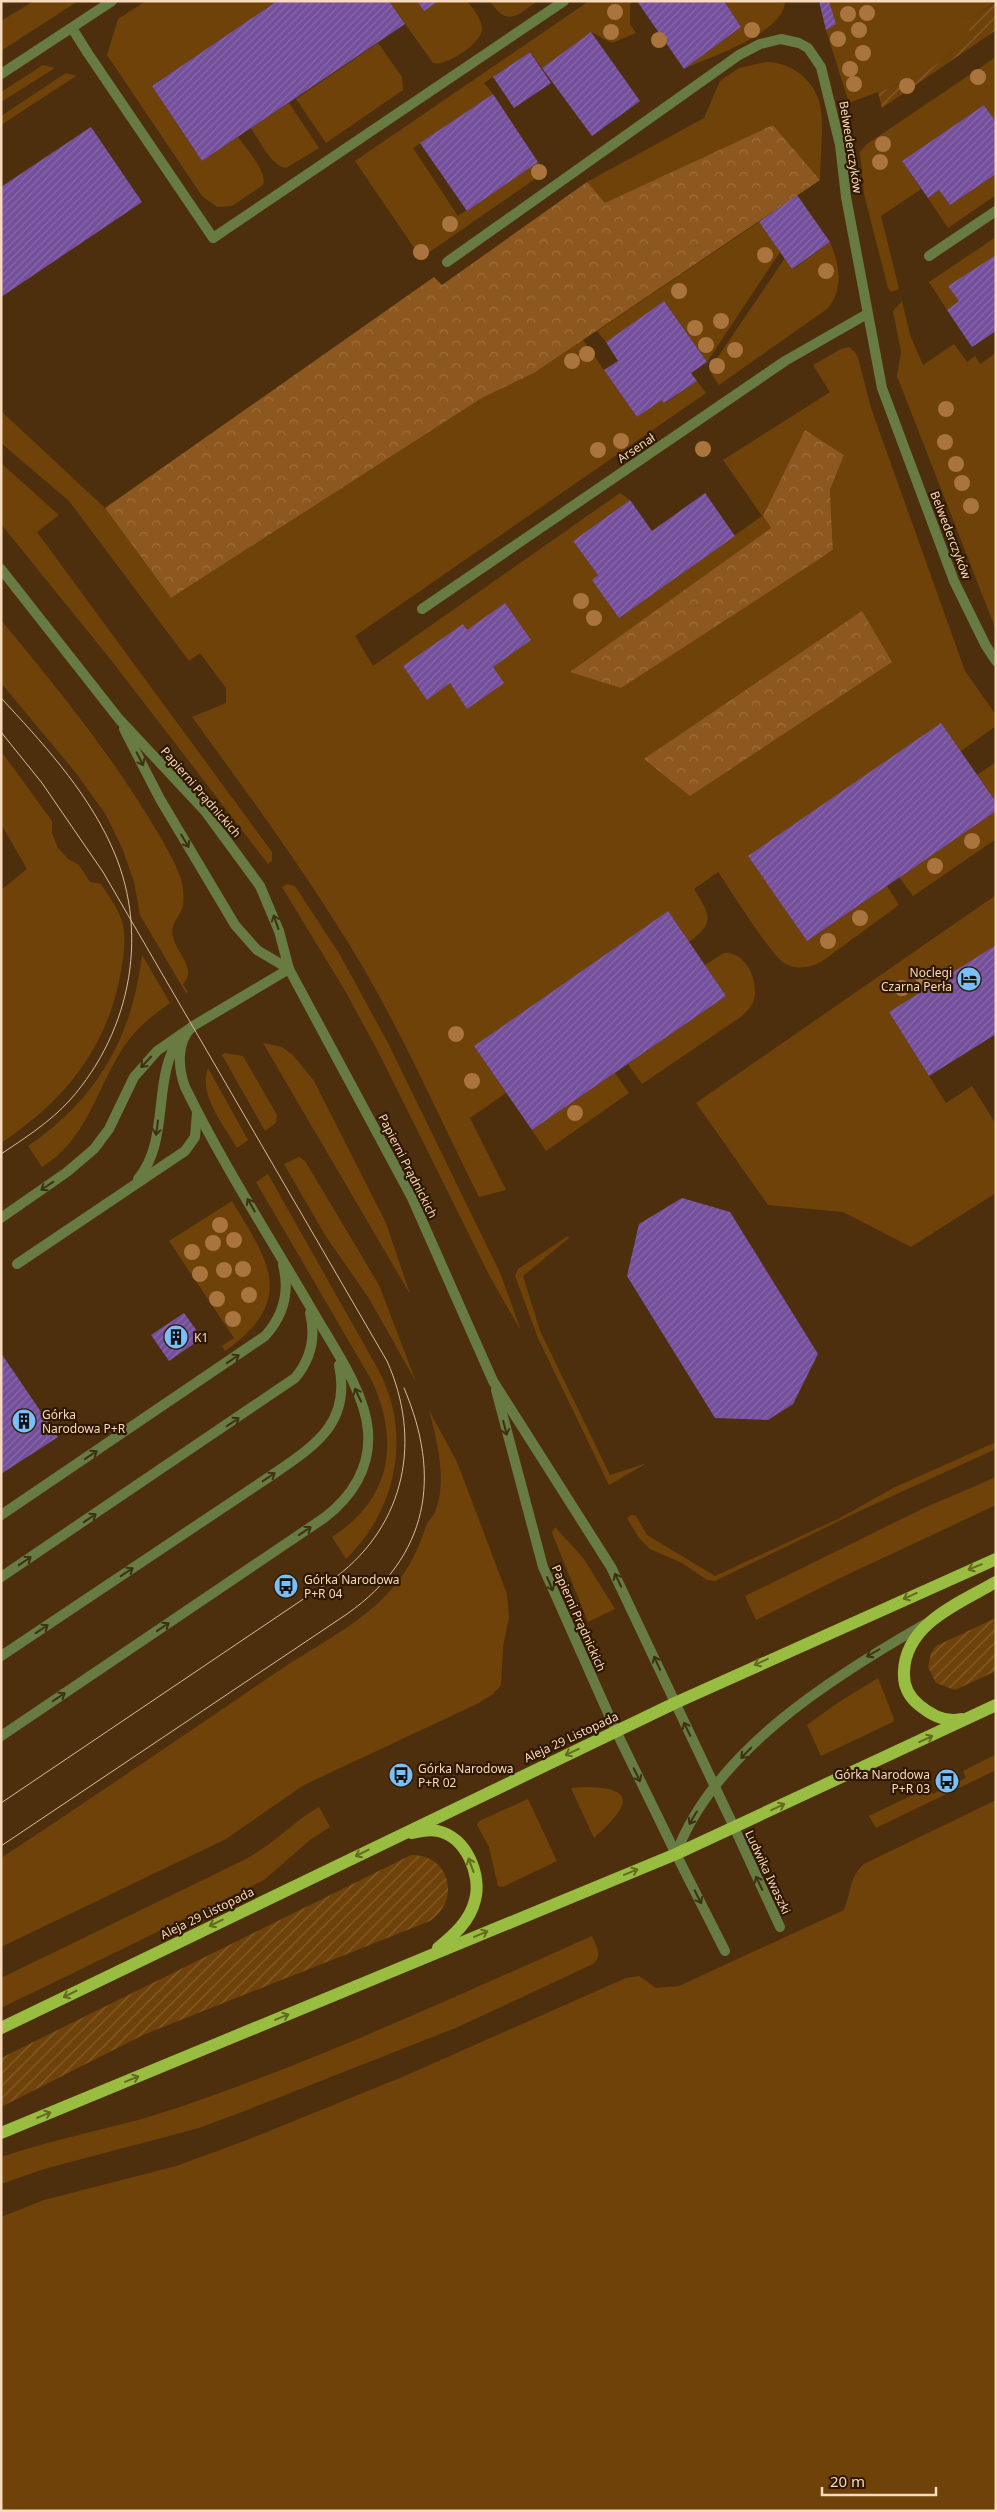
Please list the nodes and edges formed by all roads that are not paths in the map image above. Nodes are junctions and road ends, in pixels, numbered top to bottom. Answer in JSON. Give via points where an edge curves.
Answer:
{"nodes":[{"id":1,"x":112,"y":1,"type":"edge"},
{"id":2,"x":564,"y":1,"type":"edge"},
{"id":3,"x":72,"y":28,"type":"junction"},
{"id":4,"x":1,"y":74,"type":"edge"},
{"id":5,"x":996,"y":211,"type":"edge"},
{"id":6,"x":929,"y":256,"type":"dead end"},
{"id":7,"x":447,"y":262,"type":"dead end"},
{"id":8,"x":868,"y":314,"type":"junction"},
{"id":9,"x":1,"y":569,"type":"edge"},
{"id":10,"x":422,"y":609,"type":"dead end"},
{"id":11,"x":996,"y":661,"type":"edge"},
{"id":12,"x":119,"y":719,"type":"junction"},
{"id":13,"x":289,"y":969,"type":"junction"},
{"id":14,"x":189,"y":1029,"type":"junction"},
{"id":15,"x":195,"y":1108,"type":"junction"},
{"id":16,"x":120,"y":1195,"type":"junction"},
{"id":17,"x":1,"y":1218,"type":"edge"},
{"id":18,"x":276,"y":1247,"type":"junction"},
{"id":19,"x":17,"y":1264,"type":"dead end"},
{"id":20,"x":299,"y":1287,"type":"junction"},
{"id":21,"x":332,"y":1345,"type":"junction"},
{"id":22,"x":493,"y":1380,"type":"junction"},
{"id":23,"x":1,"y":1515,"type":"edge"},
{"id":24,"x":996,"y":1559,"type":"edge"},
{"id":25,"x":1,"y":1577,"type":"edge"},
{"id":26,"x":996,"y":1582,"type":"edge"},
{"id":27,"x":931,"y":1621,"type":"junction"},
{"id":28,"x":1,"y":1656,"type":"edge"},
{"id":29,"x":675,"y":1703,"type":"junction"},
{"id":30,"x":996,"y":1705,"type":"edge"},
{"id":31,"x":973,"y":1716,"type":"junction"},
{"id":32,"x":616,"y":1731,"type":"junction"},
{"id":33,"x":1,"y":1736,"type":"edge"},
{"id":34,"x":715,"y":1786,"type":"junction"},
{"id":35,"x":734,"y":1827,"type":"junction"},
{"id":36,"x":390,"y":1839,"type":"junction"},
{"id":37,"x":676,"y":1854,"type":"junction"},
{"id":38,"x":780,"y":1927,"type":"dead end"},
{"id":39,"x":725,"y":1951,"type":"dead end"},
{"id":40,"x":421,"y":1959,"type":"junction"},
{"id":41,"x":1,"y":2028,"type":"edge"},
{"id":42,"x":1,"y":2133,"type":"edge"}],
"edges":[{"from":1,"to":3,"type":"street"},
{"from":2,"to":3,"type":"street","via":[[213,238]]},
{"from":3,"to":4,"type":"street"},
{"from":5,"to":6,"type":"street"},
{"from":7,"to":8,"type":"street","name":"Belwederczyków","via":[[726,63],[760,44],[781,40],[800,43],[808,48],[826,78]]},
{"from":8,"to":10,"type":"street","name":"Arsenał","via":[[785,361]]},
{"from":8,"to":11,"type":"street","name":"Belwederczyków","via":[[882,388],[892,416],[954,581]]},
{"from":9,"to":12,"type":"street","name":"Papierni Prądnickich"},
{"from":12,"to":13,"type":"street","name":"Papierni Prądnickich","one_way":true,"via":[[160,799],[235,925],[257,950]]},
{"from":13,"to":12,"type":"street","name":"Papierni Prądnickich","one_way":true,"via":[[279,931],[260,886],[205,811]]},
{"from":13,"to":14,"type":"street"},
{"from":13,"to":22,"type":"street","name":"Papierni Prądnickich","via":[[412,1198]]},
{"from":14,"to":15,"type":"street","via":[[180,1060],[181,1076]]},
{"from":14,"to":16,"type":"street","one_way":true,"via":[[175,1045],[167,1067],[150,1158],[137,1181]]},
{"from":14,"to":17,"type":"street","one_way":true,"via":[[157,1051],[140,1068],[94,1149]]},
{"from":15,"to":16,"type":"street","via":[[198,1126],[190,1146]]},
{"from":18,"to":15,"type":"street","one_way":true},
{"from":16,"to":19,"type":"street"},
{"from":18,"to":20,"type":"street"},
{"from":23,"to":18,"type":"street","one_way":true,"via":[[265,1336],[278,1321],[284,1300],[285,1271]]},
{"from":20,"to":21,"type":"street"},
{"from":25,"to":20,"type":"street","one_way":true,"via":[[295,1378],[304,1366],[313,1334],[309,1311]]},
{"from":28,"to":21,"type":"street","one_way":true,"via":[[316,1443],[330,1427],[341,1398],[340,1372]]},
{"from":33,"to":21,"type":"street","one_way":true,"via":[[324,1518],[350,1495],[365,1464],[368,1428],[361,1400]]},
{"from":29,"to":22,"type":"street","name":"Papierni Prądnickich","one_way":true,"via":[[611,1567]]},
{"from":22,"to":32,"type":"street","name":"Papierni Prądnickich","one_way":true,"via":[[543,1567]]},
{"from":24,"to":29,"type":"main road","name":"Aleja 29 Listopada","one_way":true},
{"from":26,"to":27,"type":"main road"},
{"from":27,"to":31,"type":"main road","via":[[917,1634],[908,1651],[904,1668],[906,1688],[911,1698],[938,1717],[947,1720]]},
{"from":27,"to":34,"type":"street","one_way":true,"via":[[823,1686],[779,1722]]},
{"from":29,"to":32,"type":"main road","name":"Aleja 29 Listopada"},
{"from":34,"to":29,"type":"street","name":"Papierni Prądnickich","one_way":true},
{"from":30,"to":31,"type":"main road"},
{"from":35,"to":31,"type":"main road","one_way":true},
{"from":32,"to":36,"type":"main road","name":"Aleja 29 Listopada","one_way":true},
{"from":32,"to":37,"type":"street","name":"Papierni Prądnickich","one_way":true},
{"from":34,"to":35,"type":"street","name":"Papierni Prądnickich"},
{"from":34,"to":37,"type":"street","one_way":true,"via":[[691,1819]]},
{"from":35,"to":37,"type":"main road"},
{"from":38,"to":35,"type":"street","name":"Ludwika Iwaszki","one_way":true},
{"from":40,"to":36,"type":"main road","one_way":true,"via":[[448,1940],[468,1918],[477,1892],[474,1870],[459,1843],[438,1831]]},
{"from":36,"to":41,"type":"main road","name":"Aleja 29 Listopada","one_way":true},
{"from":37,"to":39,"type":"street","one_way":true},
{"from":40,"to":37,"type":"main road","one_way":true},
{"from":42,"to":40,"type":"main road","one_way":true}]}
